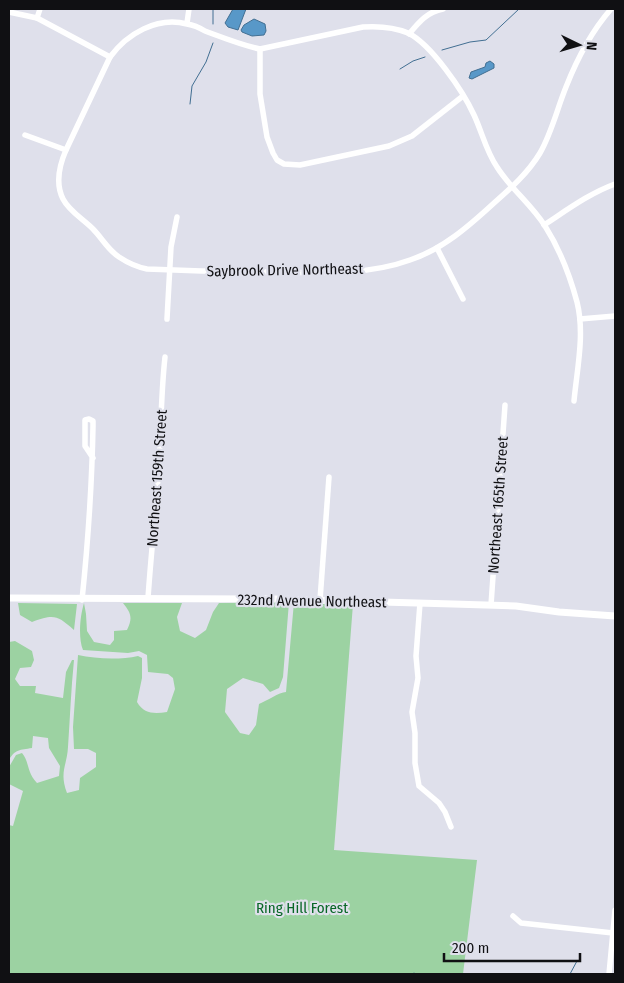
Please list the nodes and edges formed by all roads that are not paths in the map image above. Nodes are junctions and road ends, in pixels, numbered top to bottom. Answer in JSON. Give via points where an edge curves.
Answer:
{"nodes":[{"id":1,"x":40,"y":9,"type":"edge"},
{"id":2,"x":189,"y":9,"type":"edge"},
{"id":3,"x":443,"y":9,"type":"edge"},
{"id":4,"x":611,"y":9,"type":"edge"},
{"id":5,"x":9,"y":12,"type":"edge"},
{"id":6,"x":37,"y":18,"type":"junction"},
{"id":7,"x":187,"y":23,"type":"junction"},
{"id":8,"x":408,"y":34,"type":"junction"},
{"id":9,"x":260,"y":49,"type":"junction"},
{"id":10,"x":110,"y":57,"type":"junction"},
{"id":11,"x":464,"y":96,"type":"junction"},
{"id":12,"x":25,"y":135,"type":"dead end"},
{"id":13,"x":66,"y":150,"type":"junction"},
{"id":14,"x":615,"y":184,"type":"edge"},
{"id":15,"x":513,"y":186,"type":"junction"},
{"id":16,"x":177,"y":217,"type":"dead end"},
{"id":17,"x":544,"y":225,"type":"junction"},
{"id":18,"x":438,"y":248,"type":"junction"},
{"id":19,"x":170,"y":270,"type":"junction"},
{"id":20,"x":463,"y":299,"type":"dead end"},
{"id":21,"x":615,"y":316,"type":"edge"},
{"id":22,"x":168,"y":319,"type":"dead end"},
{"id":23,"x":580,"y":319,"type":"junction"},
{"id":24,"x":164,"y":357,"type":"dead end"},
{"id":25,"x":574,"y":401,"type":"dead end"},
{"id":26,"x":505,"y":406,"type":"dead end"},
{"id":27,"x":92,"y":458,"type":"junction"},
{"id":28,"x":329,"y":476,"type":"dead end"},
{"id":29,"x":9,"y":598,"type":"edge"},
{"id":30,"x":148,"y":598,"type":"junction"},
{"id":31,"x":82,"y":600,"type":"junction"},
{"id":32,"x":320,"y":600,"type":"junction"},
{"id":33,"x":420,"y":603,"type":"junction"},
{"id":34,"x":491,"y":605,"type":"junction"},
{"id":35,"x":615,"y":616,"type":"edge"},
{"id":36,"x":451,"y":827,"type":"dead end"},
{"id":37,"x":615,"y":910,"type":"edge"},
{"id":38,"x":513,"y":916,"type":"dead end"},
{"id":39,"x":613,"y":933,"type":"junction"},
{"id":40,"x":609,"y":974,"type":"edge"}],
"edges":[{"from":1,"to":6,"type":"street"},
{"from":2,"to":7,"type":"street"},
{"from":3,"to":8,"type":"street","via":[[433,11],[420,20]]},
{"from":4,"to":15,"type":"street","name":"Saybrook Drive Northeast","via":[[577,61],[547,141],[529,170]]},
{"from":5,"to":6,"type":"street"},
{"from":6,"to":10,"type":"street"},
{"from":7,"to":9,"type":"street"},
{"from":7,"to":10,"type":"street","via":[[168,23],[143,29],[129,36]]},
{"from":8,"to":9,"type":"street","via":[[377,26],[363,27]]},
{"from":8,"to":11,"type":"street","via":[[432,52]]},
{"from":9,"to":11,"type":"street","via":[[260,94],[267,137],[272,153],[284,164],[300,165],[389,146],[412,136]]},
{"from":10,"to":13,"type":"street"},
{"from":11,"to":15,"type":"street","via":[[494,163]]},
{"from":12,"to":13,"type":"street"},
{"from":13,"to":19,"type":"street","name":"Saybrook Drive Northeast","via":[[58,175],[63,199],[69,207],[120,258],[147,269]]},
{"from":14,"to":17,"type":"street"},
{"from":15,"to":17,"type":"street"},
{"from":15,"to":18,"type":"street","name":"Saybrook Drive Northeast"},
{"from":16,"to":19,"type":"street"},
{"from":17,"to":23,"type":"street","via":[[569,279]]},
{"from":18,"to":19,"type":"street","name":"Saybrook Drive Northeast","via":[[382,268],[348,272]]},
{"from":18,"to":20,"type":"street"},
{"from":19,"to":22,"type":"street"},
{"from":21,"to":23,"type":"street"},
{"from":23,"to":25,"type":"street"},
{"from":24,"to":30,"type":"street","name":"Northeast 159th Street"},
{"from":26,"to":34,"type":"street","name":"Northeast 165th Street"},
{"from":27,"to":27,"type":"street","via":[[93,421],[89,418],[85,420],[85,446]]},
{"from":27,"to":31,"type":"street"},
{"from":28,"to":32,"type":"street"},
{"from":29,"to":31,"type":"street","name":"232nd Avenue Northeast"},
{"from":30,"to":31,"type":"street","name":"232nd Avenue Northeast"},
{"from":30,"to":32,"type":"street","name":"232nd Avenue Northeast"},
{"from":32,"to":33,"type":"street","name":"232nd Avenue Northeast","via":[[339,604]]},
{"from":33,"to":34,"type":"street","name":"232nd Avenue Northeast"},
{"from":33,"to":36,"type":"street","via":[[416,656],[418,678],[412,712],[416,771],[419,786],[439,803]]},
{"from":34,"to":35,"type":"street","name":"232nd Avenue Northeast"},
{"from":37,"to":39,"type":"street"},
{"from":38,"to":39,"type":"street","via":[[521,923]]},
{"from":39,"to":40,"type":"street"}]}
